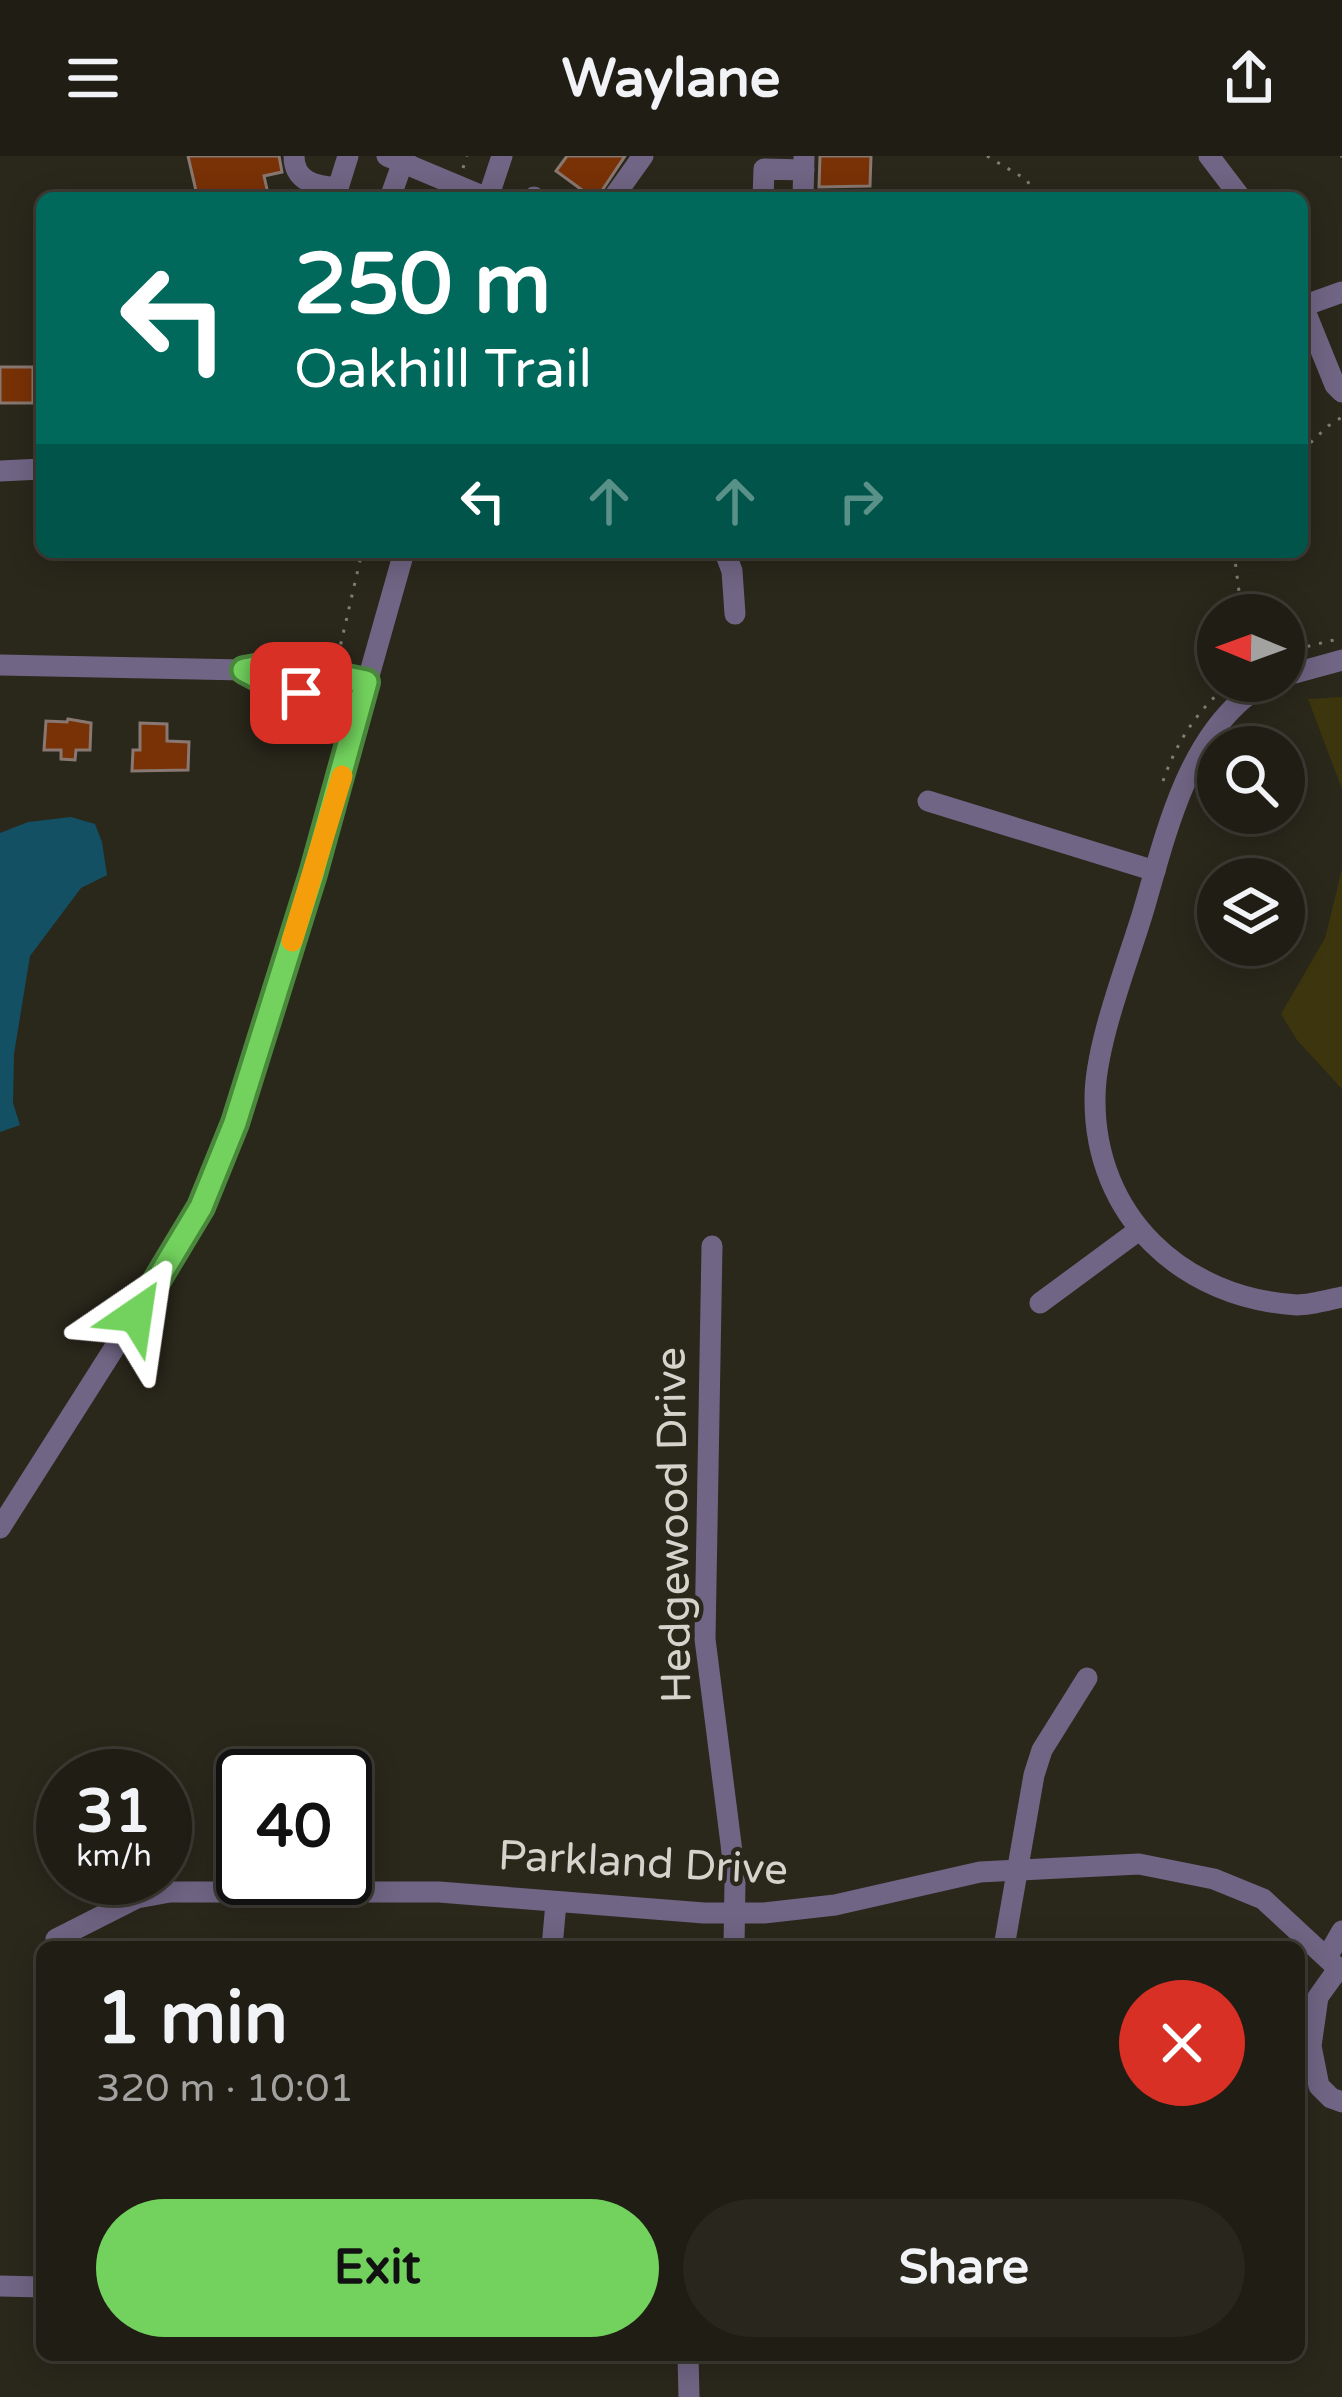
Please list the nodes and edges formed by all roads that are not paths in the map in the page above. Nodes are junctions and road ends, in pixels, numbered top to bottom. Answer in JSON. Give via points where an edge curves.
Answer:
{"nodes":[{"id":1,"x":294,"y":156,"type":"edge"},
{"id":2,"x":348,"y":156,"type":"edge"},
{"id":3,"x":502,"y":156,"type":"edge"},
{"id":4,"x":644,"y":156,"type":"edge"},
{"id":5,"x":1209,"y":156,"type":"edge"},
{"id":6,"x":398,"y":158,"type":"edge"},
{"id":7,"x":804,"y":163,"type":"edge"},
{"id":8,"x":334,"y":192,"type":"edge"},
{"id":9,"x":337,"y":192,"type":"edge"},
{"id":10,"x":391,"y":192,"type":"edge"},
{"id":11,"x":474,"y":192,"type":"edge"},
{"id":12,"x":490,"y":192,"type":"edge"},
{"id":13,"x":617,"y":192,"type":"edge"},
{"id":14,"x":763,"y":192,"type":"edge"},
{"id":15,"x":1236,"y":192,"type":"edge"},
{"id":16,"x":1342,"y":292,"type":"edge"},
{"id":17,"x":1308,"y":303,"type":"edge"},
{"id":18,"x":1308,"y":320,"type":"edge"},
{"id":19,"x":1342,"y":392,"type":"edge"},
{"id":20,"x":36,"y":470,"type":"edge"},
{"id":21,"x":0,"y":471,"type":"edge"},
{"id":22,"x":402,"y":558,"type":"edge"},
{"id":23,"x":727,"y":558,"type":"edge"},
{"id":24,"x":735,"y":614,"type":"dead end"},
{"id":25,"x":1342,"y":660,"type":"edge"},
{"id":26,"x":0,"y":665,"type":"edge"},
{"id":27,"x":244,"y":670,"type":"junction"},
{"id":28,"x":1305,"y":670,"type":"edge"},
{"id":29,"x":366,"y":682,"type":"junction"},
{"id":30,"x":1239,"y":702,"type":"edge"},
{"id":31,"x":359,"y":707,"type":"junction"},
{"id":32,"x":928,"y":801,"type":"dead end"},
{"id":33,"x":1155,"y":871,"type":"junction"},
{"id":34,"x":1139,"y":1230,"type":"junction"},
{"id":35,"x":712,"y":1246,"type":"dead end"},
{"id":36,"x":1342,"y":1297,"type":"edge"},
{"id":37,"x":1040,"y":1303,"type":"dead end"},
{"id":38,"x":0,"y":1528,"type":"edge"},
{"id":39,"x":1087,"y":1678,"type":"dead end"},
{"id":40,"x":1018,"y":1868,"type":"junction"},
{"id":41,"x":556,"y":1903,"type":"junction"},
{"id":42,"x":735,"y":1913,"type":"junction"},
{"id":43,"x":1342,"y":1931,"type":"edge"},
{"id":44,"x":56,"y":1939,"type":"dead end"},
{"id":45,"x":552,"y":1941,"type":"edge"},
{"id":46,"x":734,"y":1941,"type":"edge"},
{"id":47,"x":1005,"y":1941,"type":"edge"},
{"id":48,"x":1336,"y":1966,"type":"edge"},
{"id":49,"x":1342,"y":2102,"type":"edge"},
{"id":50,"x":0,"y":2286,"type":"edge"},
{"id":51,"x":36,"y":2287,"type":"edge"},
{"id":52,"x":688,"y":2361,"type":"edge"},
{"id":53,"x":689,"y":2397,"type":"edge"}],
"edges":[{"from":1,"to":8,"type":"street","via":[[302,178]]},
{"from":2,"to":9,"type":"street"},
{"from":3,"to":12,"type":"street"},
{"from":4,"to":13,"type":"street"},
{"from":5,"to":15,"type":"street"},
{"from":6,"to":10,"type":"street"},
{"from":6,"to":11,"type":"street"},
{"from":7,"to":14,"type":"street","via":[[764,169]]},
{"from":16,"to":17,"type":"street"},
{"from":18,"to":19,"type":"street"},
{"from":20,"to":21,"type":"street"},
{"from":22,"to":29,"type":"street"},
{"from":23,"to":24,"type":"street"},
{"from":25,"to":28,"type":"street"},
{"from":26,"to":27,"type":"street"},
{"from":27,"to":29,"type":"street","via":[[279,664]]},
{"from":27,"to":31,"type":"street","via":[[274,686]]},
{"from":29,"to":31,"type":"street"},
{"from":30,"to":33,"type":"street","via":[[1189,772]]},
{"from":31,"to":38,"type":"street","via":[[235,1123],[201,1207]]},
{"from":32,"to":33,"type":"street"},
{"from":33,"to":34,"type":"street","via":[[1094,1096],[1099,1148]]},
{"from":34,"to":36,"type":"street","via":[[1184,1271],[1242,1296],[1301,1305]]},
{"from":34,"to":37,"type":"street"},
{"from":35,"to":42,"type":"street","name":"Hedgewood Drive","via":[[705,1639]]},
{"from":39,"to":40,"type":"street","via":[[1042,1750]]},
{"from":40,"to":42,"type":"street","name":"Parkland Drive","via":[[835,1906]]},
{"from":40,"to":47,"type":"street"},
{"from":40,"to":48,"type":"street","name":"Parkland Drive","via":[[1139,1864],[1214,1880],[1264,1899]]},
{"from":41,"to":42,"type":"street","name":"Parkland Drive"},
{"from":41,"to":44,"type":"street","name":"Parkland Drive","via":[[440,1892],[170,1892],[137,1898]]},
{"from":41,"to":45,"type":"street"},
{"from":42,"to":46,"type":"street","name":"Hedgewood Drive"},
{"from":43,"to":48,"type":"street"},
{"from":48,"to":49,"type":"street","via":[[1318,1997],[1311,2046],[1319,2086]]},
{"from":50,"to":51,"type":"street"},
{"from":52,"to":53,"type":"street"}]}
